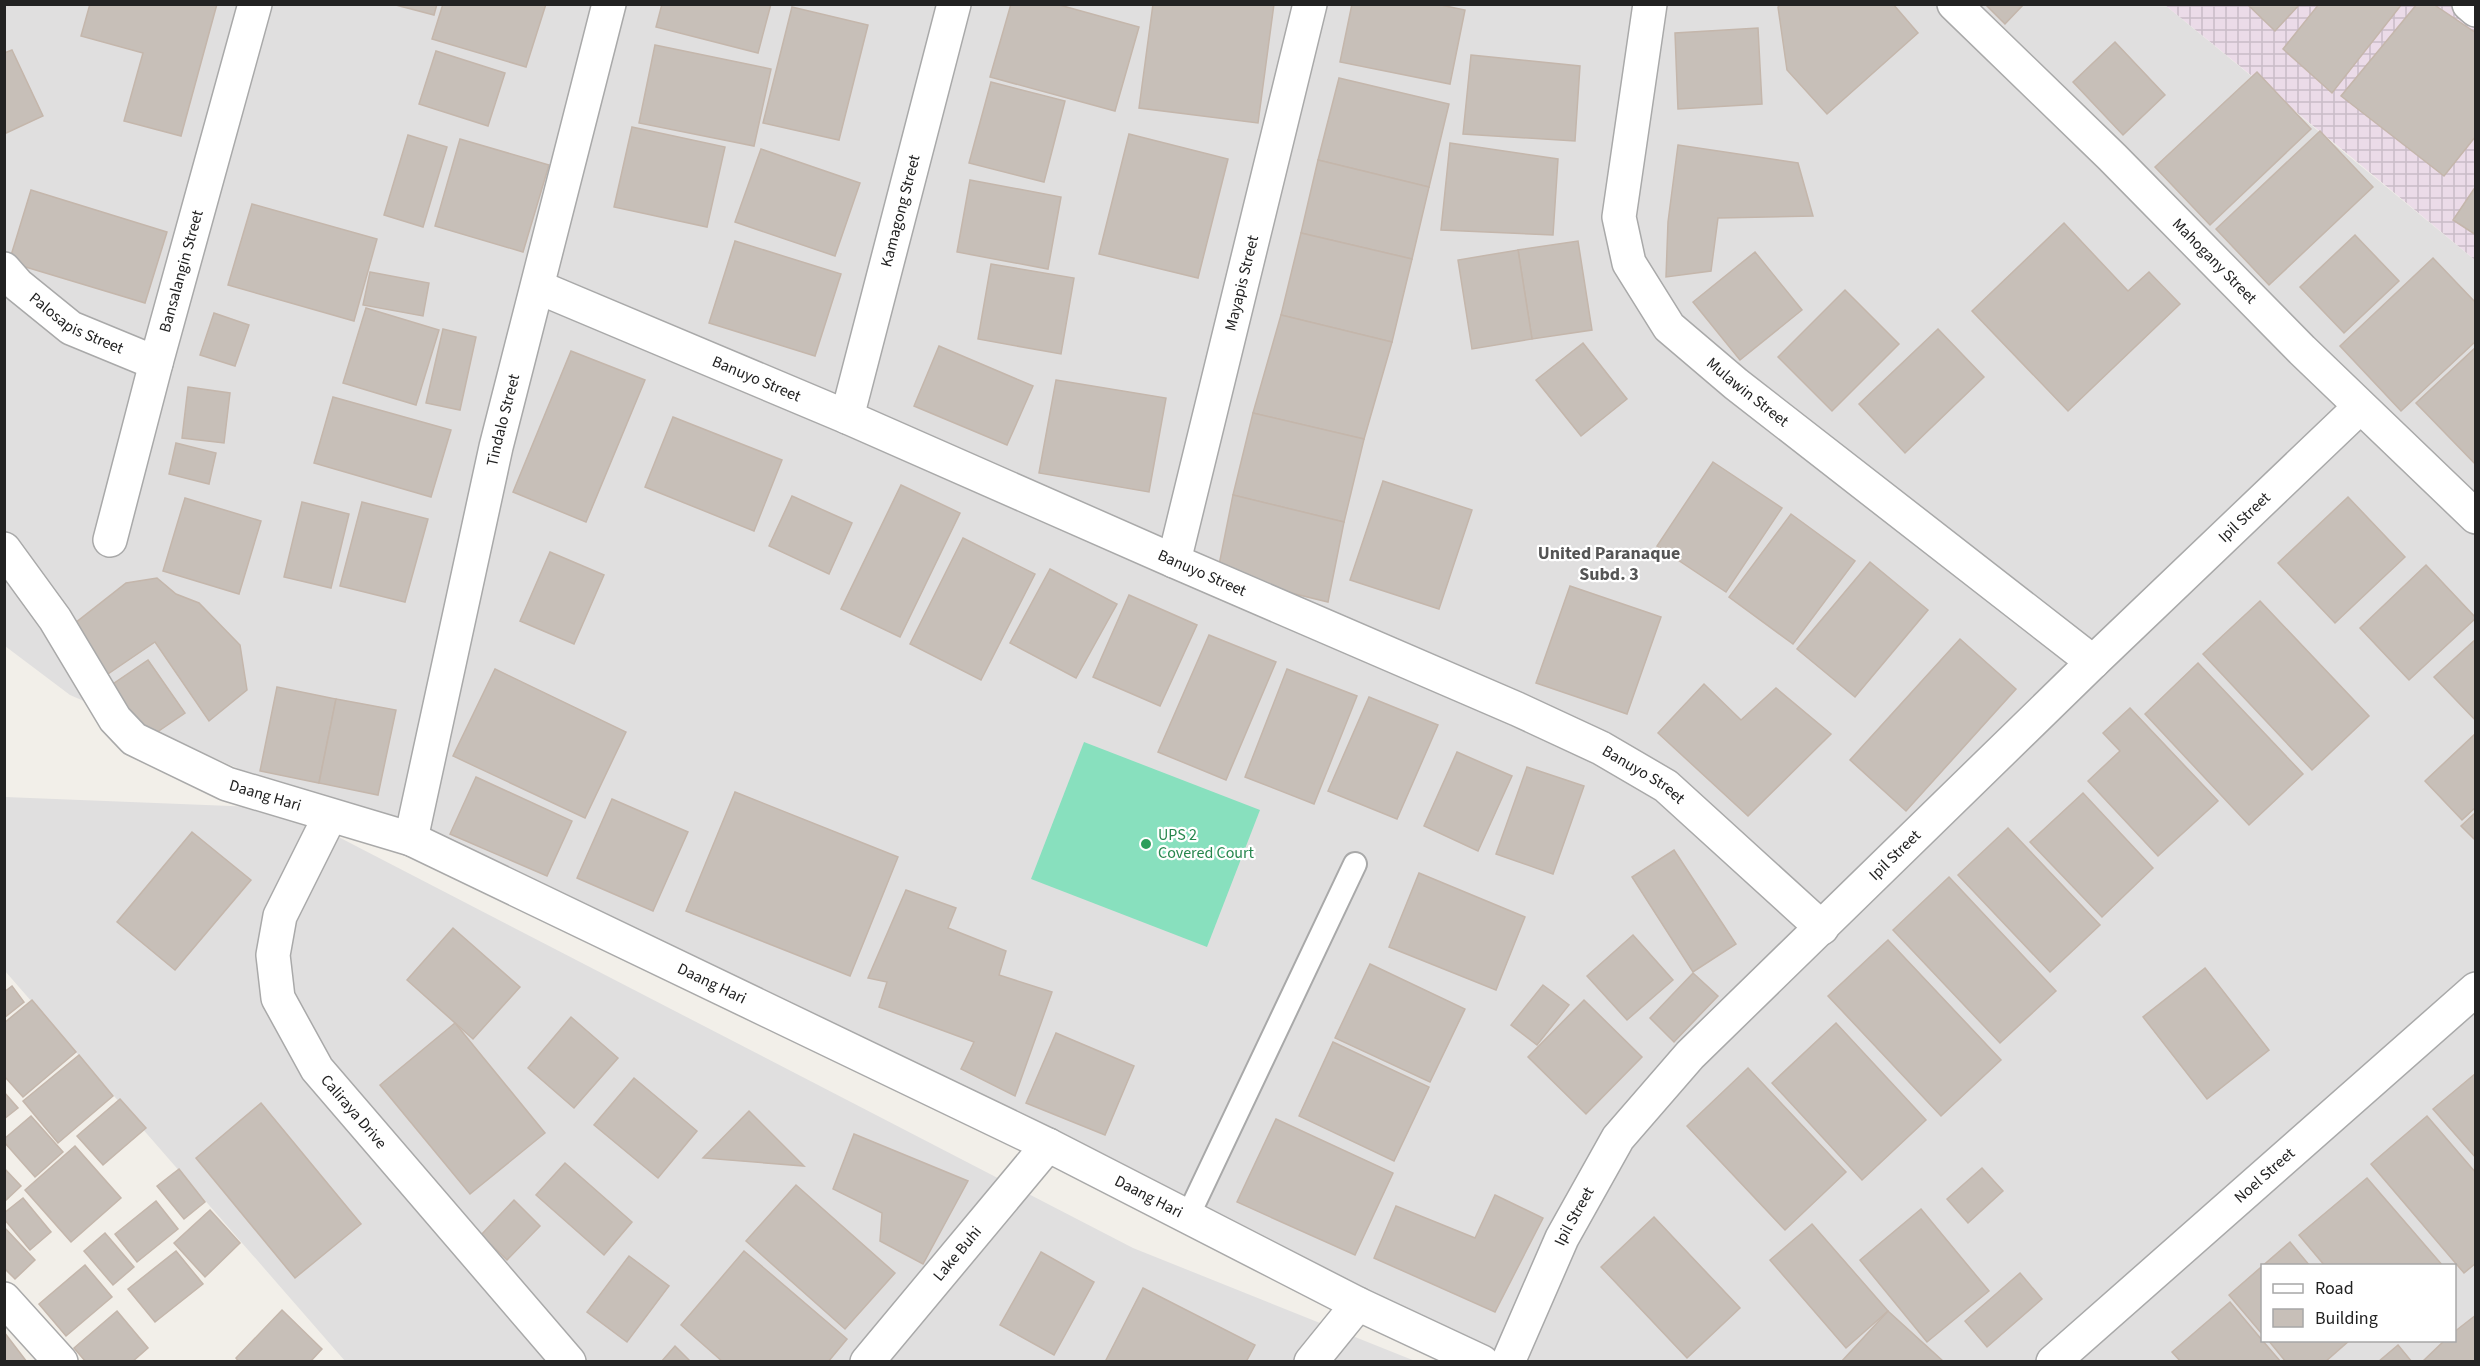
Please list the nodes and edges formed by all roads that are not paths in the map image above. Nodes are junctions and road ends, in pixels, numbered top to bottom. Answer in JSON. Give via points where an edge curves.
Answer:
{"nodes":[{"id":1,"x":255,"y":4,"type":"edge"},
{"id":2,"x":609,"y":4,"type":"edge"},
{"id":3,"x":954,"y":4,"type":"edge"},
{"id":4,"x":1310,"y":4,"type":"edge"},
{"id":5,"x":1650,"y":4,"type":"edge"},
{"id":6,"x":1954,"y":4,"type":"edge"},
{"id":7,"x":2469,"y":4,"type":"edge"},
{"id":8,"x":2475,"y":10,"type":"edge"},
{"id":9,"x":4,"y":269,"type":"edge"},
{"id":10,"x":538,"y":287,"type":"junction"},
{"id":11,"x":156,"y":363,"type":"junction"},
{"id":12,"x":2360,"y":407,"type":"junction"},
{"id":13,"x":847,"y":417,"type":"junction"},
{"id":14,"x":2475,"y":517,"type":"edge"},
{"id":15,"x":110,"y":540,"type":"dead end"},
{"id":16,"x":4,"y":549,"type":"edge"},
{"id":17,"x":1174,"y":561,"type":"junction"},
{"id":18,"x":2093,"y":662,"type":"junction"},
{"id":19,"x":330,"y":816,"type":"junction"},
{"id":20,"x":411,"y":839,"type":"junction"},
{"id":21,"x":1355,"y":864,"type":"dead end"},
{"id":22,"x":1822,"y":928,"type":"junction"},
{"id":23,"x":2475,"y":989,"type":"edge"},
{"id":24,"x":1048,"y":1145,"type":"junction"},
{"id":25,"x":1188,"y":1216,"type":"junction"},
{"id":26,"x":4,"y":1299,"type":"edge"},
{"id":27,"x":1358,"y":1304,"type":"junction"},
{"id":28,"x":61,"y":1362,"type":"edge"},
{"id":29,"x":570,"y":1362,"type":"edge"},
{"id":30,"x":867,"y":1362,"type":"edge"},
{"id":31,"x":1311,"y":1362,"type":"edge"},
{"id":32,"x":1482,"y":1362,"type":"edge"},
{"id":33,"x":1508,"y":1362,"type":"edge"},
{"id":34,"x":2053,"y":1362,"type":"edge"}],
"edges":[{"from":1,"to":11,"type":"street","name":"Bansalangin Street"},
{"from":2,"to":10,"type":"street","name":"Tindalo Street"},
{"from":3,"to":13,"type":"street","name":"Kamagong Street"},
{"from":4,"to":17,"type":"street","name":"Mayapis Street"},
{"from":5,"to":18,"type":"street","name":"Mulawin Street","via":[[1619,217],[1629,263],[1669,327],[1736,384]]},
{"from":6,"to":12,"type":"street","name":"Mahogany Street"},
{"from":7,"to":8,"type":"street"},
{"from":9,"to":11,"type":"street","name":"Palosapis Street","via":[[70,328]]},
{"from":10,"to":13,"type":"street","name":"Banuyo Street"},
{"from":10,"to":20,"type":"street","name":"Tindalo Street","via":[[496,447]]},
{"from":11,"to":15,"type":"street","name":"Bansalangin Street"},
{"from":12,"to":14,"type":"street","name":"Mahogany Street"},
{"from":12,"to":18,"type":"street","name":"Ipil Street"},
{"from":13,"to":17,"type":"street","name":"Banuyo Street"},
{"from":16,"to":19,"type":"street","name":"Daang Hari","via":[[55,619],[115,719],[134,739],[227,784]]},
{"from":17,"to":22,"type":"street","name":"Banuyo Street","via":[[1601,748],[1666,786]]},
{"from":18,"to":22,"type":"street","name":"Ipil Street"},
{"from":19,"to":20,"type":"street","name":"Daang Hari"},
{"from":19,"to":29,"type":"street","name":"Caliraya Drive","via":[[280,916],[273,955],[278,998],[317,1069]]},
{"from":20,"to":24,"type":"street","name":"Daang Hari"},
{"from":21,"to":25,"type":"lane"},
{"from":22,"to":33,"type":"street","name":"Ipil Street","via":[[1690,1055],[1618,1138],[1562,1238]]},
{"from":23,"to":34,"type":"street","name":"Noel Street"},
{"from":24,"to":25,"type":"street","name":"Daang Hari"},
{"from":24,"to":30,"type":"street","name":"Lake Buhi"},
{"from":25,"to":27,"type":"street","name":"Daang Hari"},
{"from":26,"to":28,"type":"street"},
{"from":27,"to":31,"type":"street"},
{"from":27,"to":32,"type":"street","name":"Daang Hari"}]}
